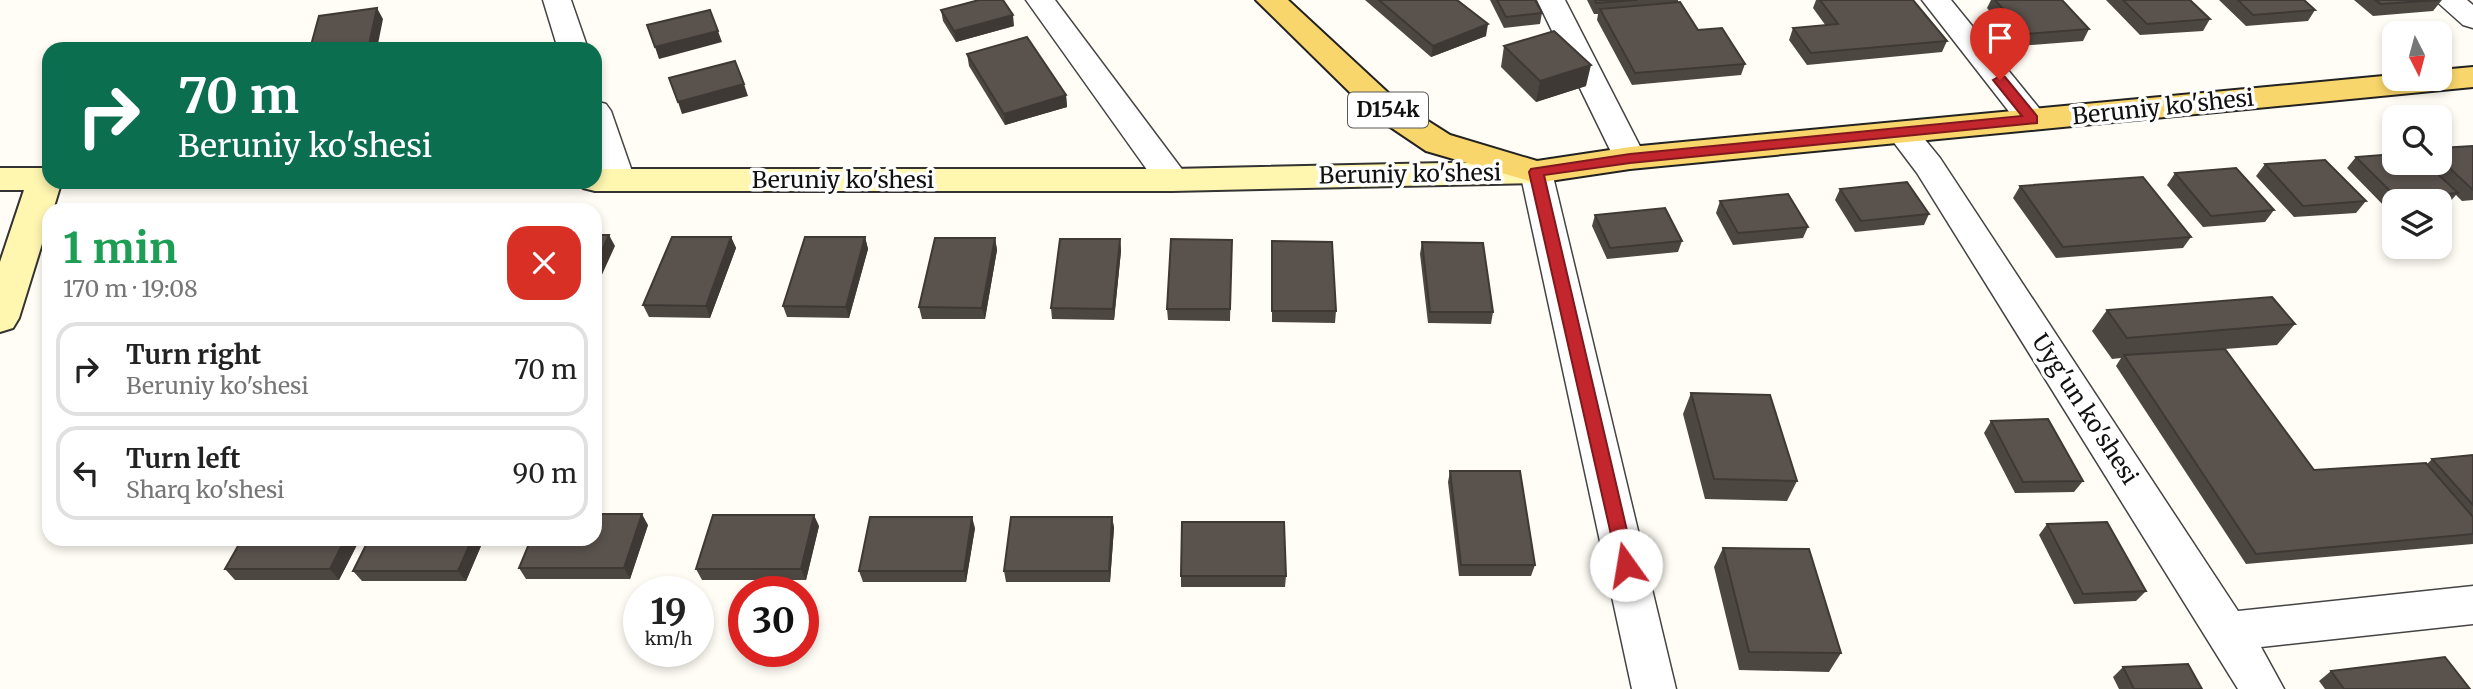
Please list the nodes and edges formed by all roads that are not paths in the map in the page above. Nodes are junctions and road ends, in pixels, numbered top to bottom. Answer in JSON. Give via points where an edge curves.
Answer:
{"nodes":[{"id":1,"x":557,"y":0,"type":"edge"},
{"id":2,"x":1040,"y":0,"type":"edge"},
{"id":3,"x":1270,"y":0,"type":"edge"},
{"id":4,"x":1551,"y":0,"type":"edge"},
{"id":5,"x":1936,"y":0,"type":"edge"},
{"id":6,"x":2449,"y":0,"type":"edge"},
{"id":7,"x":2473,"y":19,"type":"edge"},
{"id":8,"x":571,"y":42,"type":"edge"},
{"id":9,"x":2473,"y":77,"type":"edge"},
{"id":10,"x":2032,"y":120,"type":"junction"},
{"id":11,"x":1902,"y":132,"type":"junction"},
{"id":12,"x":602,"y":151,"type":"edge"},
{"id":13,"x":1630,"y":158,"type":"junction"},
{"id":14,"x":1536,"y":172,"type":"junction"},
{"id":15,"x":0,"y":178,"type":"edge"},
{"id":16,"x":42,"y":179,"type":"edge"},
{"id":17,"x":607,"y":180,"type":"edge"},
{"id":18,"x":1172,"y":180,"type":"junction"},
{"id":19,"x":44,"y":189,"type":"edge"},
{"id":20,"x":0,"y":318,"type":"edge"},
{"id":21,"x":2473,"y":605,"type":"edge"},
{"id":22,"x":2227,"y":631,"type":"junction"},
{"id":23,"x":1654,"y":689,"type":"edge"},
{"id":24,"x":2262,"y":689,"type":"edge"}],
"edges":[{"from":1,"to":8,"type":"street"},
{"from":2,"to":18,"type":"street"},
{"from":3,"to":14,"type":"main road","number":"D154k","via":[[1386,109],[1438,143]]},
{"from":4,"to":13,"type":"street"},
{"from":5,"to":10,"type":"street"},
{"from":6,"to":7,"type":"street"},
{"from":9,"to":10,"type":"main road","name":"Beruniy ko'shesi","number":"D154k"},
{"from":10,"to":11,"type":"main road","name":"Beruniy ko'shesi","number":"D154k"},
{"from":11,"to":13,"type":"main road","name":"Beruniy ko'shesi","number":"D154k"},
{"from":11,"to":22,"type":"street","name":"Uyg'un ko'shesi","via":[[1929,166]]},
{"from":12,"to":17,"type":"street"},
{"from":13,"to":14,"type":"main road","name":"Beruniy ko'shesi","number":"D154k"},
{"from":14,"to":18,"type":"street","name":"Beruniy ko'shesi"},
{"from":14,"to":23,"type":"street"},
{"from":15,"to":16,"type":"street"},
{"from":17,"to":18,"type":"street","name":"Beruniy ko'shesi"},
{"from":19,"to":20,"type":"street"},
{"from":21,"to":22,"type":"street"},
{"from":22,"to":24,"type":"street","name":"Uyg'un ko'shesi"}]}
